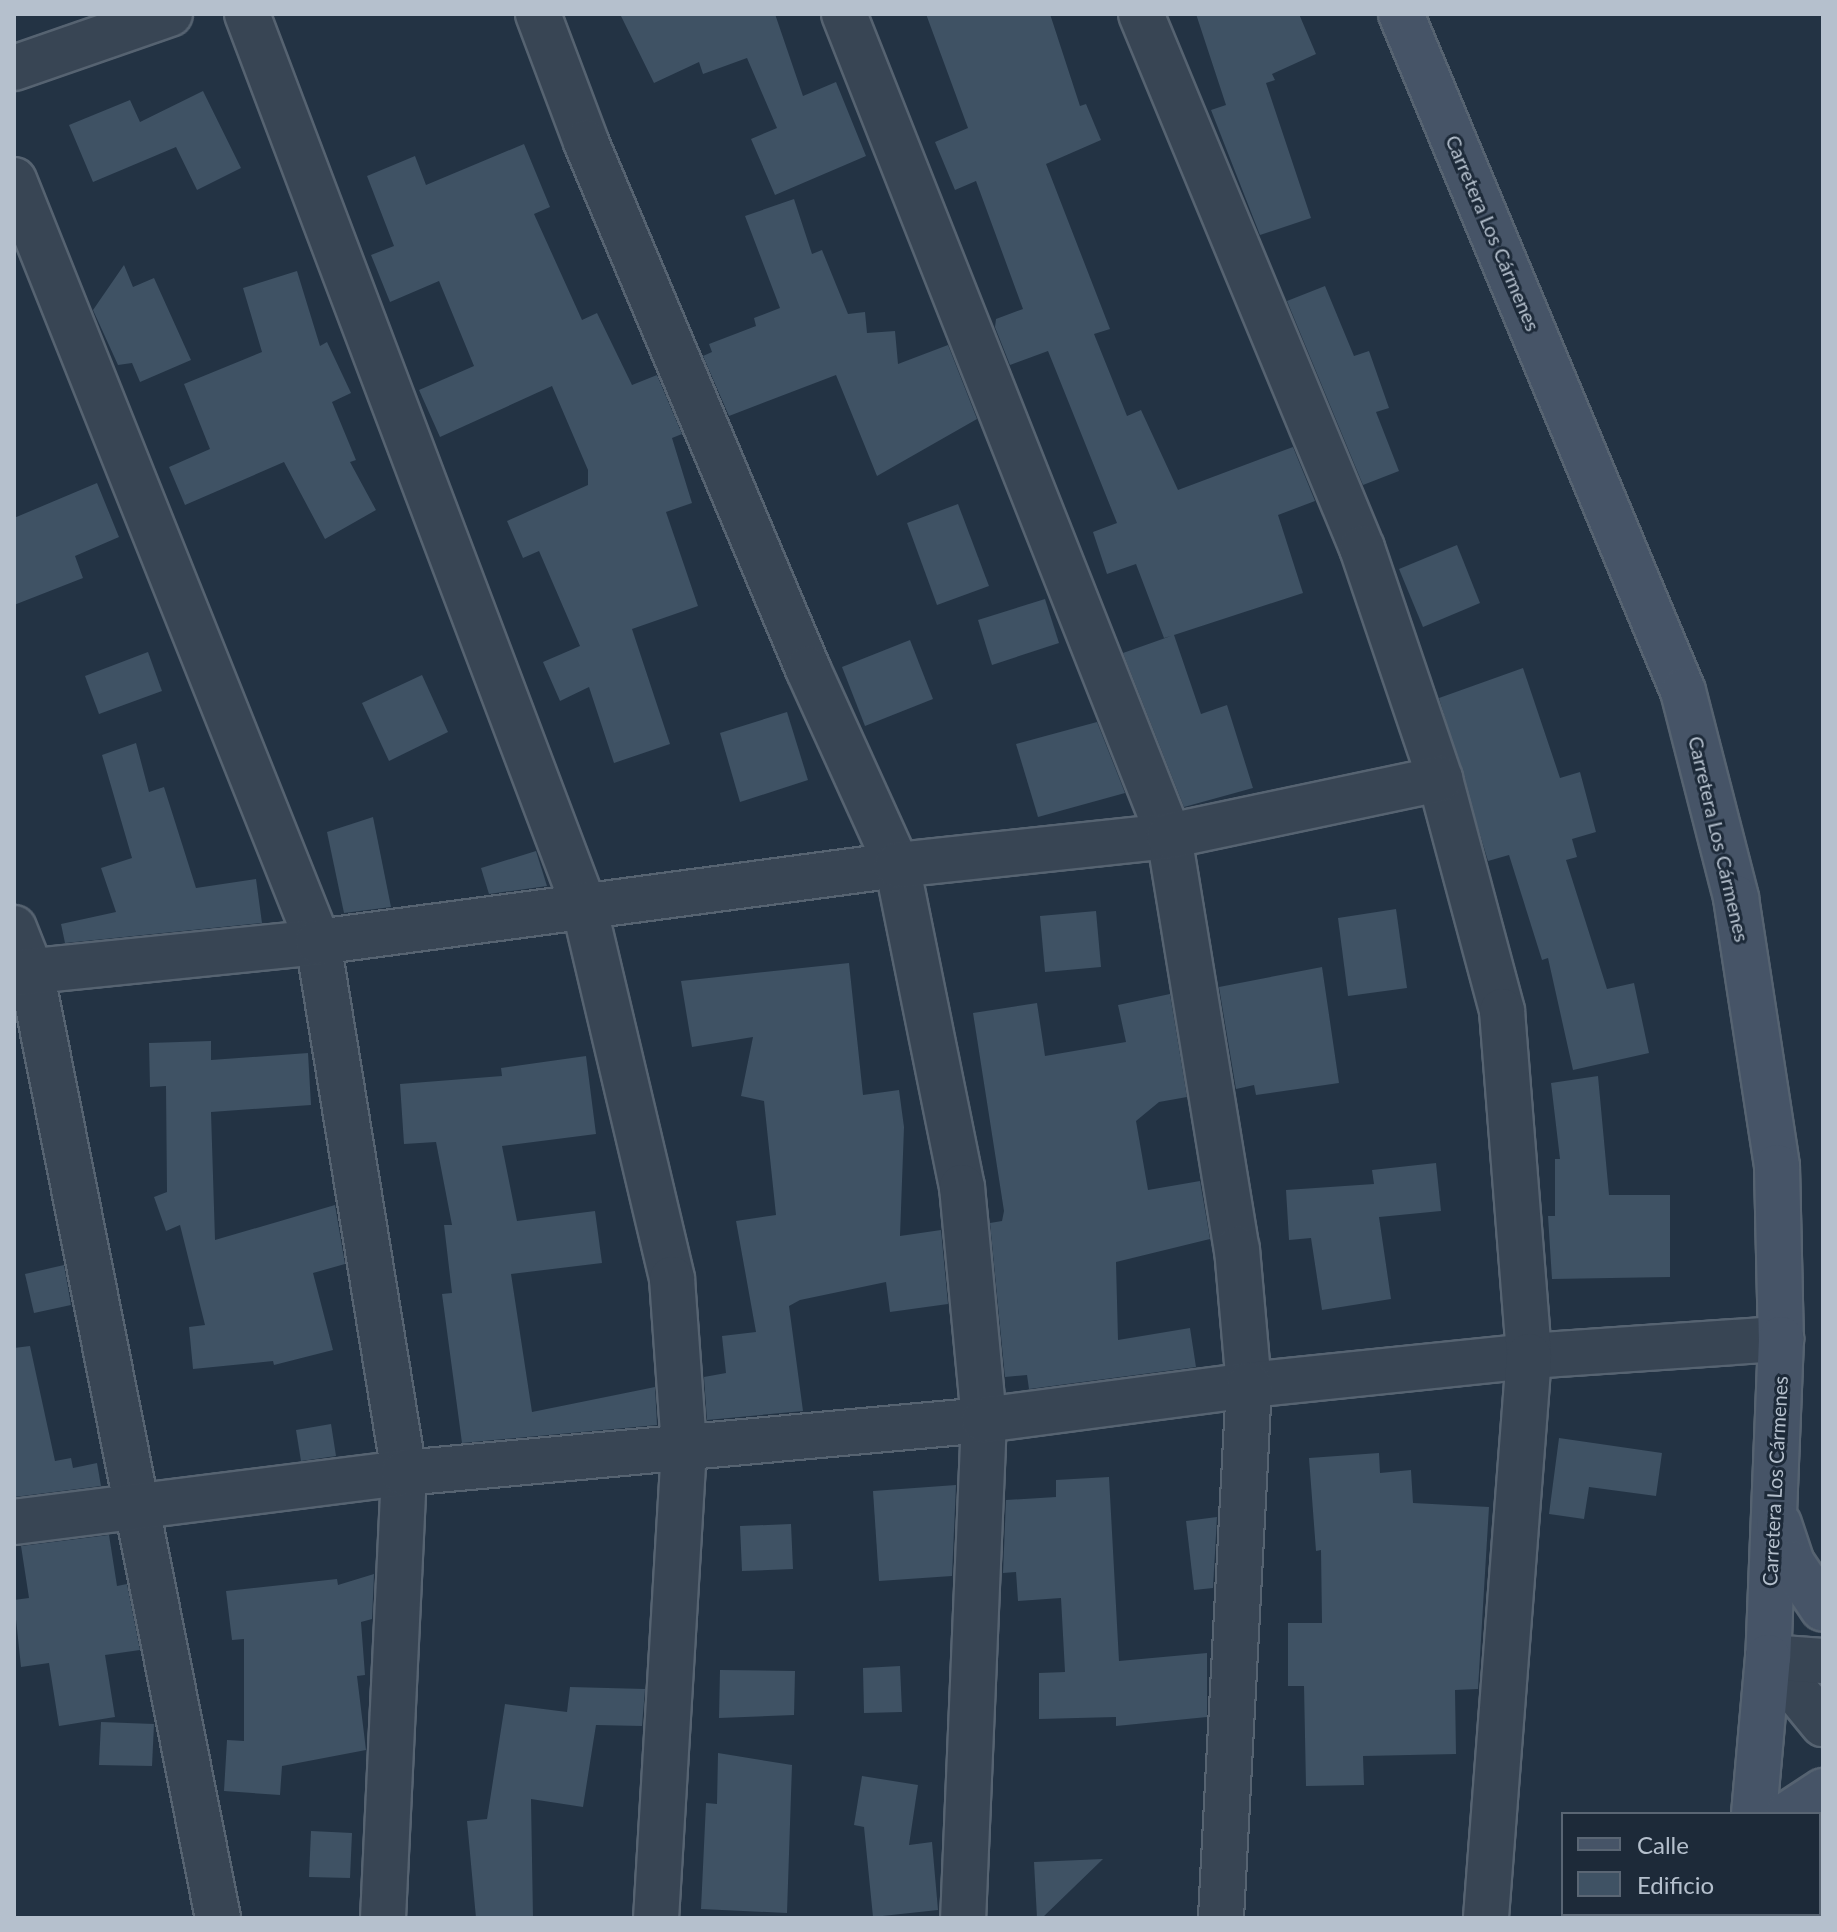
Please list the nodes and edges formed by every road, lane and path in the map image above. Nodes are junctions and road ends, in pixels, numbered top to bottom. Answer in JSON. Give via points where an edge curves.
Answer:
{"nodes":[{"id":1,"x":170,"y":14,"type":"edge"},
{"id":2,"x":247,"y":14,"type":"edge"},
{"id":3,"x":538,"y":14,"type":"edge"},
{"id":4,"x":844,"y":14,"type":"edge"},
{"id":5,"x":1141,"y":14,"type":"edge"},
{"id":6,"x":1401,"y":14,"type":"edge"},
{"id":7,"x":14,"y":68,"type":"edge"},
{"id":8,"x":14,"y":180,"type":"edge"},
{"id":9,"x":1440,"y":779,"type":"junction"},
{"id":10,"x":1169,"y":836,"type":"junction"},
{"id":11,"x":897,"y":865,"type":"junction"},
{"id":12,"x":584,"y":906,"type":"junction"},
{"id":13,"x":14,"y":928,"type":"edge"},
{"id":14,"x":318,"y":942,"type":"junction"},
{"id":15,"x":22,"y":972,"type":"edge"},
{"id":16,"x":1781,"y":1339,"type":"junction"},
{"id":17,"x":1529,"y":1356,"type":"junction"},
{"id":18,"x":1249,"y":1385,"type":"junction"},
{"id":19,"x":984,"y":1420,"type":"junction"},
{"id":20,"x":684,"y":1448,"type":"junction"},
{"id":21,"x":404,"y":1473,"type":"junction"},
{"id":22,"x":1772,"y":1505,"type":"junction"},
{"id":23,"x":134,"y":1510,"type":"junction"},
{"id":24,"x":14,"y":1522,"type":"edge"},
{"id":25,"x":1823,"y":1609,"type":"edge"},
{"id":26,"x":1768,"y":1657,"type":"junction"},
{"id":27,"x":1823,"y":1661,"type":"edge"},
{"id":28,"x":1823,"y":1724,"type":"edge"},
{"id":29,"x":1823,"y":1791,"type":"edge"},
{"id":30,"x":1754,"y":1812,"type":"edge"},
{"id":31,"x":1791,"y":1812,"type":"edge"},
{"id":32,"x":218,"y":1918,"type":"edge"},
{"id":33,"x":383,"y":1918,"type":"edge"},
{"id":34,"x":656,"y":1918,"type":"edge"},
{"id":35,"x":963,"y":1918,"type":"edge"},
{"id":36,"x":1221,"y":1918,"type":"edge"},
{"id":37,"x":1486,"y":1918,"type":"edge"}],
"edges":[{"from":1,"to":7,"type":"street"},
{"from":2,"to":12,"type":"street"},
{"from":3,"to":11,"type":"street","via":[[586,142],[808,669]]},
{"from":4,"to":10,"type":"street"},
{"from":5,"to":9,"type":"street","via":[[1362,548]]},
{"from":6,"to":16,"type":"main road","name":"Carretera Los Cármenes","via":[[1683,691],[1736,898],[1777,1167]]},
{"from":8,"to":14,"type":"street"},
{"from":9,"to":10,"type":"street"},
{"from":9,"to":17,"type":"street","via":[[1502,1011]]},
{"from":10,"to":11,"type":"street"},
{"from":10,"to":18,"type":"street","via":[[1237,1249]]},
{"from":11,"to":12,"type":"street"},
{"from":11,"to":19,"type":"street","via":[[962,1187]]},
{"from":12,"to":14,"type":"street"},
{"from":12,"to":20,"type":"street","via":[[672,1279]]},
{"from":13,"to":15,"type":"street"},
{"from":14,"to":15,"type":"street"},
{"from":14,"to":21,"type":"street"},
{"from":15,"to":23,"type":"street"},
{"from":16,"to":17,"type":"street"},
{"from":16,"to":22,"type":"main road","name":"Carretera Los Cármenes"},
{"from":17,"to":18,"type":"street"},
{"from":17,"to":37,"type":"street"},
{"from":18,"to":19,"type":"street"},
{"from":18,"to":36,"type":"street"},
{"from":19,"to":20,"type":"street"},
{"from":19,"to":35,"type":"street"},
{"from":20,"to":21,"type":"street"},
{"from":20,"to":34,"type":"street"},
{"from":21,"to":23,"type":"street"},
{"from":21,"to":33,"type":"street"},
{"from":22,"to":25,"type":"main road","via":[[1792,1563]]},
{"from":22,"to":26,"type":"main road","name":"Carretera Los Cármenes"},
{"from":23,"to":24,"type":"street"},
{"from":23,"to":32,"type":"street"},
{"from":26,"to":27,"type":"street"},
{"from":26,"to":28,"type":"street"},
{"from":26,"to":30,"type":"main road","name":"Carretera Los Cármenes"},
{"from":29,"to":31,"type":"main road"}]}
